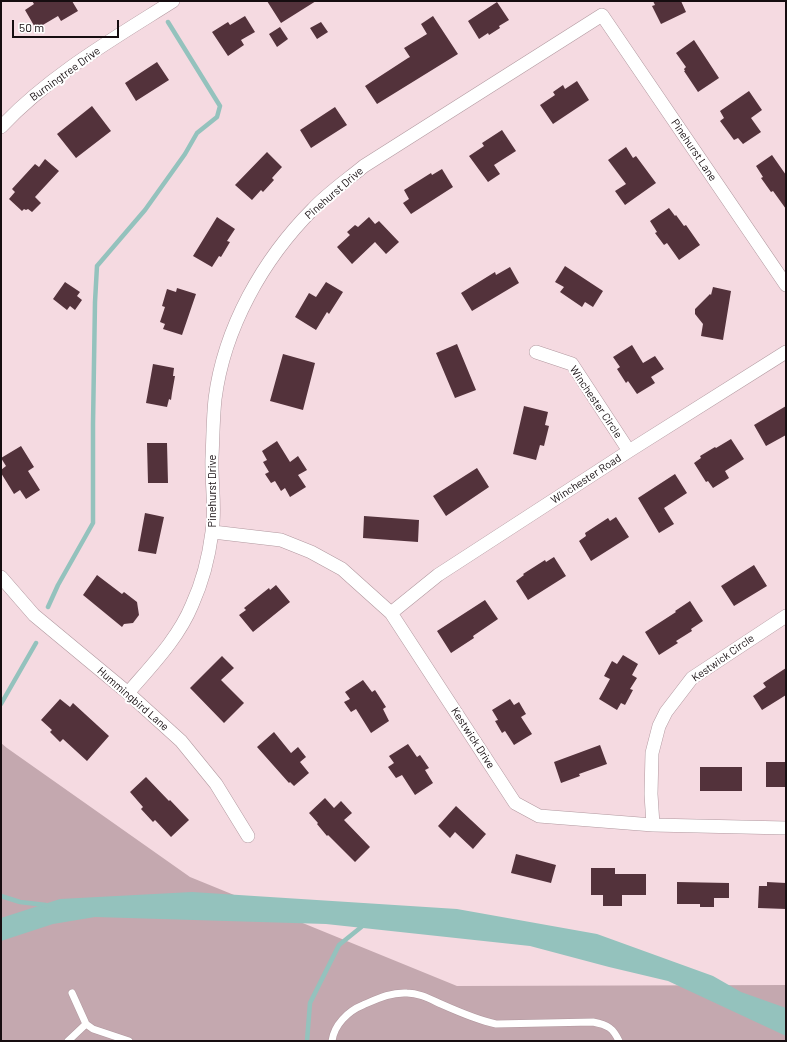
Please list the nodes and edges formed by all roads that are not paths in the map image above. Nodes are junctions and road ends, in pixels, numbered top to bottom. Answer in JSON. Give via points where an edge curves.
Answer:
{"nodes":[{"id":1,"x":173,"y":1,"type":"edge"},
{"id":2,"x":602,"y":15,"type":"joint"},
{"id":3,"x":1,"y":128,"type":"edge"},
{"id":4,"x":786,"y":285,"type":"edge"},
{"id":5,"x":536,"y":352,"type":"dead end"},
{"id":6,"x":786,"y":352,"type":"edge"},
{"id":7,"x":629,"y":451,"type":"junction"},
{"id":8,"x":212,"y":532,"type":"junction"},
{"id":9,"x":1,"y":577,"type":"edge"},
{"id":10,"x":391,"y":613,"type":"junction"},
{"id":11,"x":786,"y":616,"type":"edge"},
{"id":12,"x":128,"y":693,"type":"junction"},
{"id":13,"x":653,"y":825,"type":"junction"},
{"id":14,"x":786,"y":828,"type":"edge"},
{"id":15,"x":248,"y":836,"type":"dead end"},
{"id":16,"x":72,"y":993,"type":"dead end"},
{"id":17,"x":86,"y":1024,"type":"junction"},
{"id":18,"x":68,"y":1041,"type":"edge"},
{"id":19,"x":129,"y":1041,"type":"edge"},
{"id":20,"x":332,"y":1041,"type":"edge"},
{"id":21,"x":619,"y":1041,"type":"edge"}],
"edges":[{"from":1,"to":3,"type":"street","name":"Burningtree Drive","via":[[76,63],[42,88]]},
{"from":2,"to":4,"type":"street","name":"Pinehurst Lane"},
{"from":2,"to":8,"type":"street","name":"Pinehurst Drive","via":[[364,166],[313,208],[287,237],[246,301],[229,341],[220,374],[215,400],[212,452]]},
{"from":5,"to":7,"type":"street","name":"Winchester Circle","via":[[572,364]]},
{"from":6,"to":7,"type":"street","name":"Winchester Road"},
{"from":7,"to":10,"type":"street","name":"Winchester Road","via":[[438,575]]},
{"from":8,"to":10,"type":"street","name":"Kestwick Drive","via":[[281,540],[311,552],[342,569]]},
{"from":8,"to":12,"type":"street","name":"Pinehurst Drive","via":[[204,571],[192,605],[169,645]]},
{"from":9,"to":12,"type":"street","name":"Hummingbird Lane","via":[[34,615]]},
{"from":10,"to":13,"type":"street","name":"Kestwick Drive","via":[[515,803],[539,816]]},
{"from":11,"to":13,"type":"street","name":"Kestwick Circle","via":[[692,678],[666,712],[652,752]]},
{"from":12,"to":15,"type":"street","name":"Hummingbird Lane","via":[[181,742],[216,784]]},
{"from":13,"to":14,"type":"street","name":"Kestwick Drive"},
{"from":16,"to":17,"type":"lane"},
{"from":17,"to":18,"type":"lane"},
{"from":17,"to":19,"type":"lane"},
{"from":20,"to":21,"type":"lane","via":[[339,1025],[349,1013],[381,998],[407,993],[423,996],[481,1021],[496,1024],[604,1024],[612,1030]]}]}
